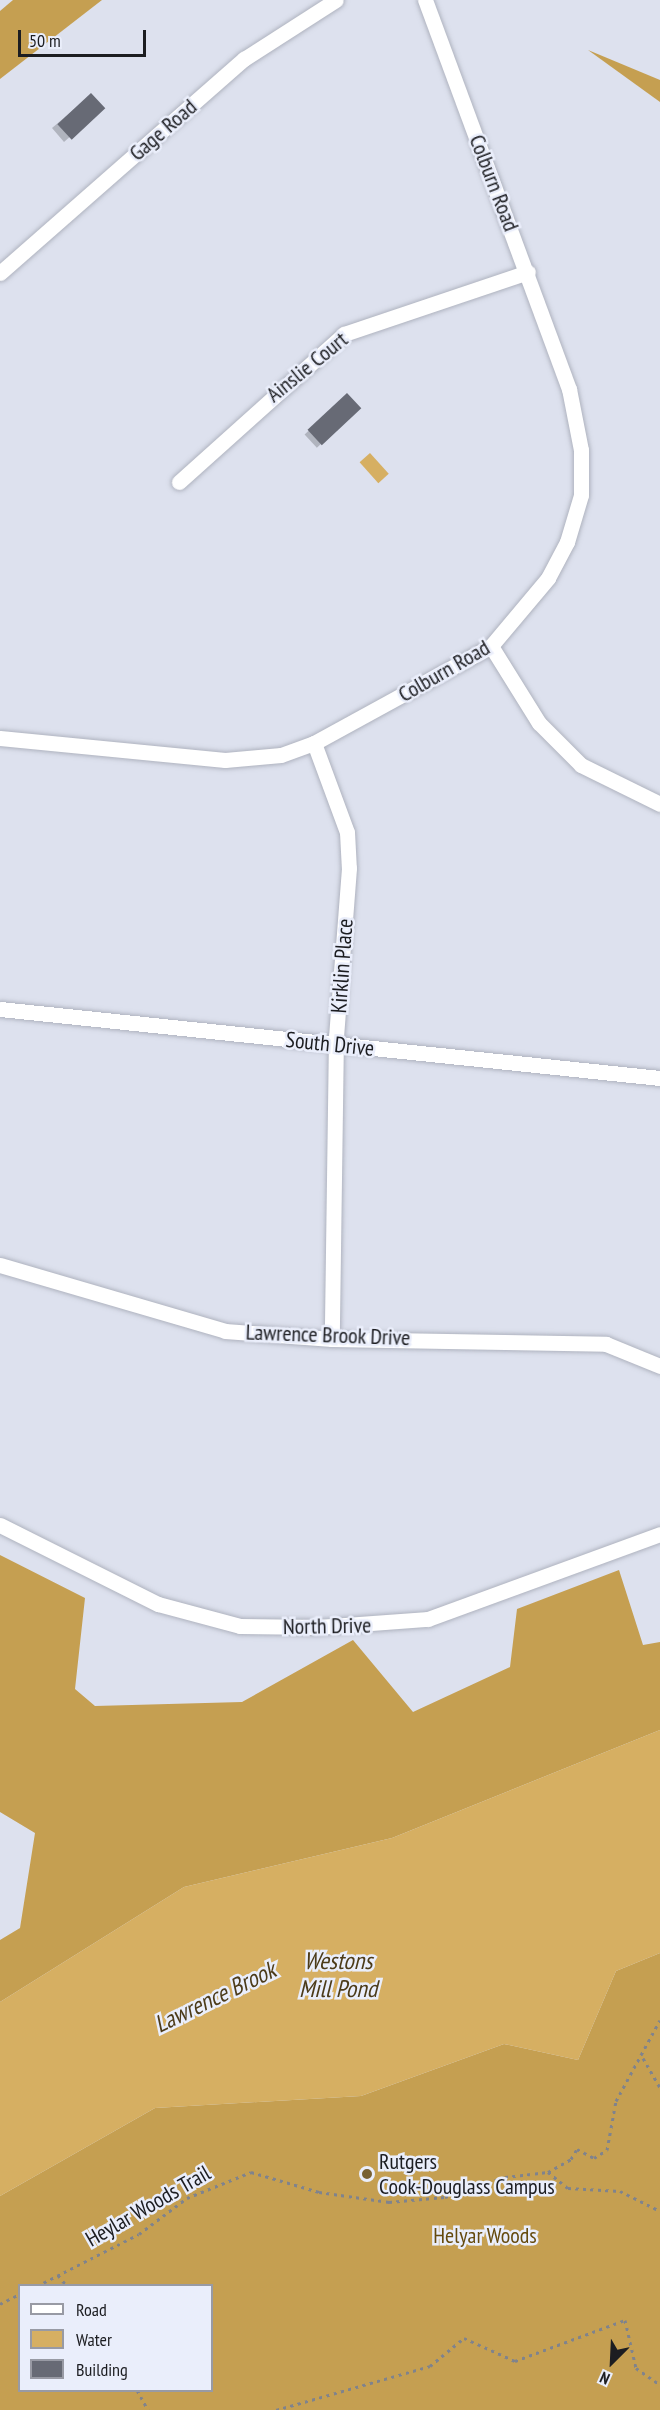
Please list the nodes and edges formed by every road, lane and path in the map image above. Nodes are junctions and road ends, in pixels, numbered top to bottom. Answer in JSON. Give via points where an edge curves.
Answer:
{"nodes":[{"id":1,"x":336,"y":0,"type":"edge"},
{"id":2,"x":425,"y":0,"type":"edge"},
{"id":3,"x":528,"y":272,"type":"junction"},
{"id":4,"x":0,"y":273,"type":"edge"},
{"id":5,"x":179,"y":482,"type":"dead end"},
{"id":6,"x":491,"y":646,"type":"junction"},
{"id":7,"x":0,"y":738,"type":"edge"},
{"id":8,"x":314,"y":743,"type":"junction"},
{"id":9,"x":660,"y":804,"type":"edge"},
{"id":10,"x":0,"y":1009,"type":"edge"},
{"id":11,"x":336,"y":1044,"type":"junction"},
{"id":12,"x":660,"y":1078,"type":"edge"},
{"id":13,"x":0,"y":1265,"type":"edge"},
{"id":14,"x":332,"y":1340,"type":"junction"},
{"id":15,"x":660,"y":1366,"type":"edge"},
{"id":16,"x":0,"y":1525,"type":"edge"},
{"id":17,"x":660,"y":1534,"type":"edge"},
{"id":18,"x":660,"y":2020,"type":"edge"},
{"id":19,"x":658,"y":2029,"type":"edge"},
{"id":20,"x":643,"y":2058,"type":"junction"},
{"id":21,"x":660,"y":2087,"type":"edge"},
{"id":22,"x":548,"y":2172,"type":"junction"},
{"id":23,"x":660,"y":2211,"type":"edge"},
{"id":24,"x":58,"y":2275,"type":"junction"},
{"id":25,"x":41,"y":2284,"type":"edge"},
{"id":26,"x":65,"y":2284,"type":"edge"},
{"id":27,"x":18,"y":2295,"type":"edge"},
{"id":28,"x":0,"y":2304,"type":"edge"},
{"id":29,"x":660,"y":2385,"type":"edge"},
{"id":30,"x":138,"y":2392,"type":"edge"},
{"id":31,"x":148,"y":2410,"type":"edge"},
{"id":32,"x":276,"y":2410,"type":"edge"}],
"edges":[{"from":1,"to":4,"type":"street","name":"Gage Road","via":[[244,58]]},
{"from":2,"to":3,"type":"street","name":"Colburn Road"},
{"from":3,"to":5,"type":"street","name":"Ainslie Court","via":[[344,334]]},
{"from":3,"to":6,"type":"street","name":"Colburn Road","via":[[569,389],[581,450],[581,495],[567,542],[548,578]]},
{"from":6,"to":8,"type":"street","name":"Colburn Road"},
{"from":6,"to":9,"type":"street","via":[[540,723],[581,765]]},
{"from":7,"to":8,"type":"street","name":"Colburn Road","via":[[225,760],[281,755]]},
{"from":8,"to":11,"type":"street","name":"Kirklin Place","via":[[347,832]]},
{"from":10,"to":11,"type":"street","name":"South Drive"},
{"from":11,"to":12,"type":"street","name":"South Drive"},
{"from":11,"to":14,"type":"street","name":"Kirklin Place"},
{"from":13,"to":14,"type":"street","name":"Lawrence Brook Drive","via":[[225,1331]]},
{"from":14,"to":15,"type":"street","name":"Lawrence Brook Drive","via":[[606,1344]]},
{"from":16,"to":17,"type":"street","name":"North Drive","via":[[158,1604],[240,1626],[365,1628],[428,1620]]},
{"from":18,"to":19,"type":"path","name":"Heylar Woods Trail"},
{"from":19,"to":20,"type":"path","name":"Heylar Woods Trail"},
{"from":20,"to":21,"type":"path"},
{"from":20,"to":22,"type":"path","name":"Heylar Woods Trail","via":[[616,2101],[607,2150],[594,2158],[577,2149],[571,2159]]},
{"from":22,"to":23,"type":"path","via":[[568,2188],[620,2191]]},
{"from":22,"to":24,"type":"path","name":"Heylar Woods Trail","via":[[505,2176],[445,2197],[390,2202],[319,2192],[251,2172],[187,2198],[139,2234]]},
{"from":24,"to":25,"type":"path","name":"Heylar Woods Trail"},
{"from":24,"to":26,"type":"path"},
{"from":27,"to":28,"type":"path"},
{"from":29,"to":32,"type":"path","via":[[636,2368],[625,2320],[515,2361],[464,2338],[430,2366]]},
{"from":30,"to":31,"type":"path"}]}
